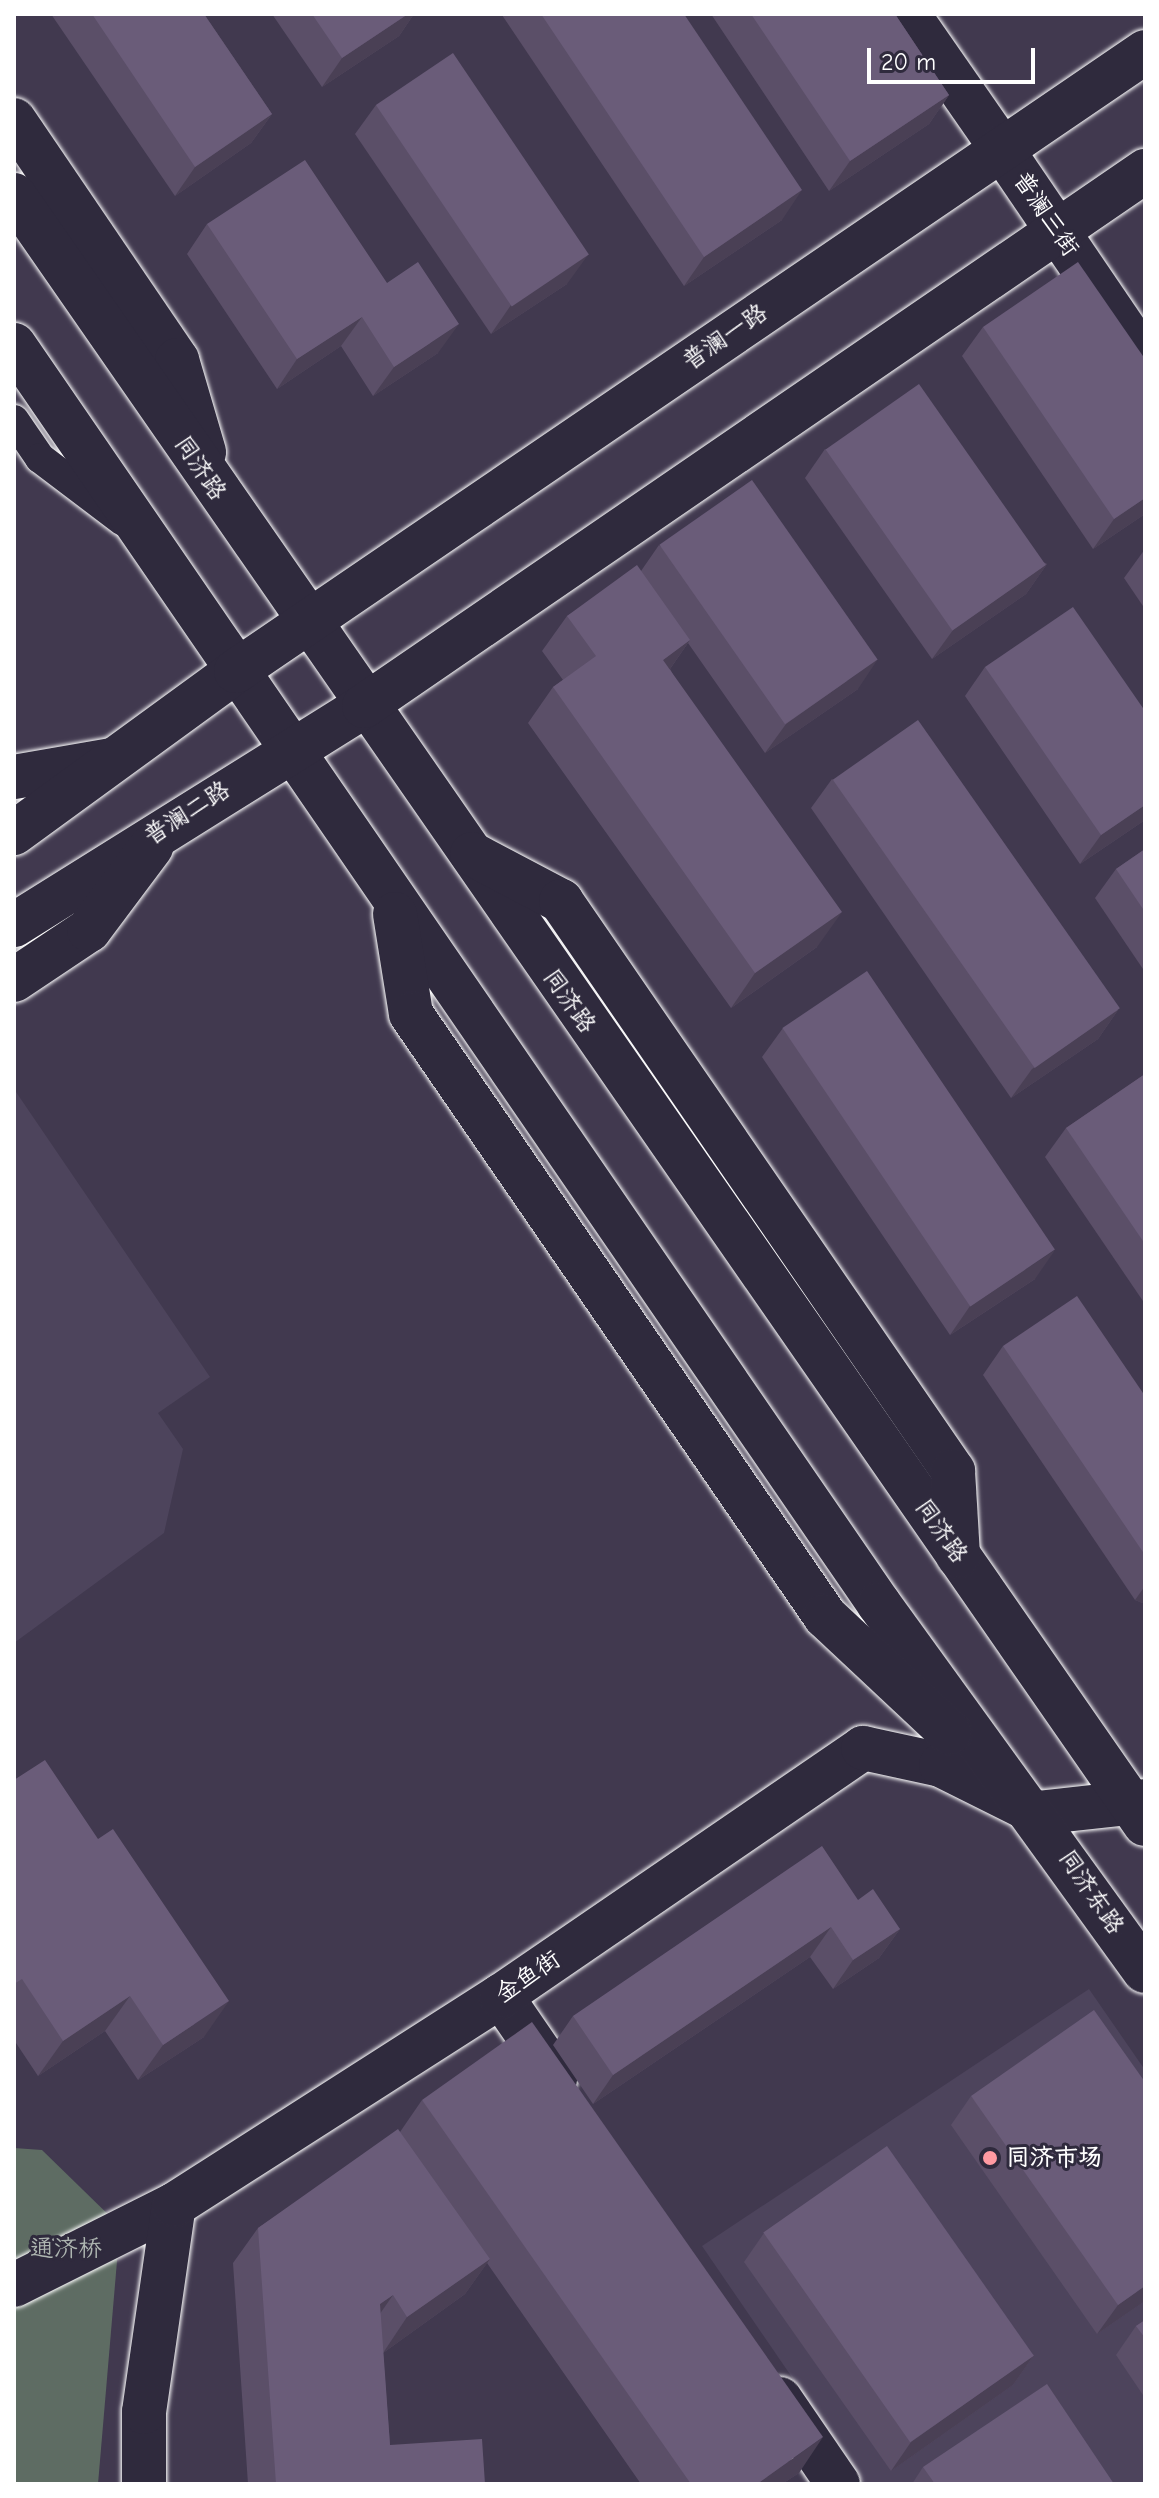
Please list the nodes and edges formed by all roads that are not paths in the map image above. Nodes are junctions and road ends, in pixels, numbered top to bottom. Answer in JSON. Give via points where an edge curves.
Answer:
{"nodes":[{"id":1,"x":908,"y":14,"type":"edge"},
{"id":2,"x":1145,"y":52,"type":"edge"},
{"id":3,"x":14,"y":120,"type":"edge"},
{"id":4,"x":1001,"y":148,"type":"junction"},
{"id":5,"x":1145,"y":171,"type":"edge"},
{"id":6,"x":14,"y":195,"type":"edge"},
{"id":7,"x":1057,"y":232,"type":"junction"},
{"id":8,"x":14,"y":345,"type":"edge"},
{"id":9,"x":1145,"y":360,"type":"edge"},
{"id":10,"x":14,"y":420,"type":"edge"},
{"id":11,"x":216,"y":493,"type":"junction"},
{"id":12,"x":145,"y":538,"type":"junction"},
{"id":13,"x":306,"y":624,"type":"junction"},
{"id":14,"x":236,"y":671,"type":"junction"},
{"id":15,"x":364,"y":706,"type":"junction"},
{"id":16,"x":290,"y":750,"type":"junction"},
{"id":17,"x":126,"y":757,"type":"junction"},
{"id":18,"x":14,"y":777,"type":"edge"},
{"id":19,"x":170,"y":822,"type":"junction"},
{"id":20,"x":14,"y":833,"type":"edge"},
{"id":21,"x":14,"y":925,"type":"edge"},
{"id":22,"x":14,"y":980,"type":"edge"},
{"id":23,"x":1140,"y":1809,"type":"edge"},
{"id":24,"x":1037,"y":1813,"type":"junction"},
{"id":25,"x":1145,"y":1971,"type":"edge"},
{"id":26,"x":501,"y":1996,"type":"junction"},
{"id":27,"x":581,"y":2112,"type":"edge"},
{"id":28,"x":174,"y":2205,"type":"junction"},
{"id":29,"x":14,"y":2285,"type":"edge"},
{"id":30,"x":758,"y":2368,"type":"edge"},
{"id":31,"x":144,"y":2484,"type":"edge"},
{"id":32,"x":838,"y":2484,"type":"edge"}],
"edges":[{"from":1,"to":4,"type":"main road","name":"普澜三街"},
{"from":2,"to":4,"type":"main road","name":"普澜一路"},
{"from":3,"to":11,"type":"main road","via":[[177,360]]},
{"from":4,"to":7,"type":"main road","name":"普澜三街"},
{"from":4,"to":13,"type":"main road","name":"普澜一路"},
{"from":5,"to":7,"type":"main road"},
{"from":6,"to":11,"type":"main road","name":"同济路"},
{"from":7,"to":9,"type":"main road","name":"普澜三街"},
{"from":7,"to":15,"type":"main road"},
{"from":8,"to":12,"type":"main road"},
{"from":10,"to":12,"type":"lane","via":[[40,458]]},
{"from":11,"to":13,"type":"main road","name":"同济路"},
{"from":12,"to":14,"type":"main road"},
{"from":13,"to":14,"type":"main road"},
{"from":13,"to":15,"type":"main road","name":"同济路"},
{"from":14,"to":16,"type":"main road"},
{"from":14,"to":17,"type":"main road"},
{"from":15,"to":16,"type":"main road","name":"普澜二路"},
{"from":15,"to":23,"type":"main road","name":"同济路"},
{"from":16,"to":19,"type":"main road","name":"普澜二路"},
{"from":16,"to":24,"type":"main road","via":[[879,1604]]},
{"from":17,"to":18,"type":"main road"},
{"from":17,"to":20,"type":"main road"},
{"from":19,"to":21,"type":"main road","name":"普澜二路"},
{"from":19,"to":22,"type":"main road","via":[[89,930]]},
{"from":23,"to":24,"type":"main road"},
{"from":24,"to":25,"type":"main road","name":"同济东路"},
{"from":24,"to":26,"type":"main road","name":"金鱼街","via":[[941,1765],[863,1748]]},
{"from":26,"to":27,"type":"main road"},
{"from":26,"to":28,"type":"main road","name":"金鱼街"},
{"from":28,"to":29,"type":"main road","name":"金鱼街"},
{"from":28,"to":31,"type":"main road","via":[[144,2412]]},
{"from":30,"to":32,"type":"main road"}]}
